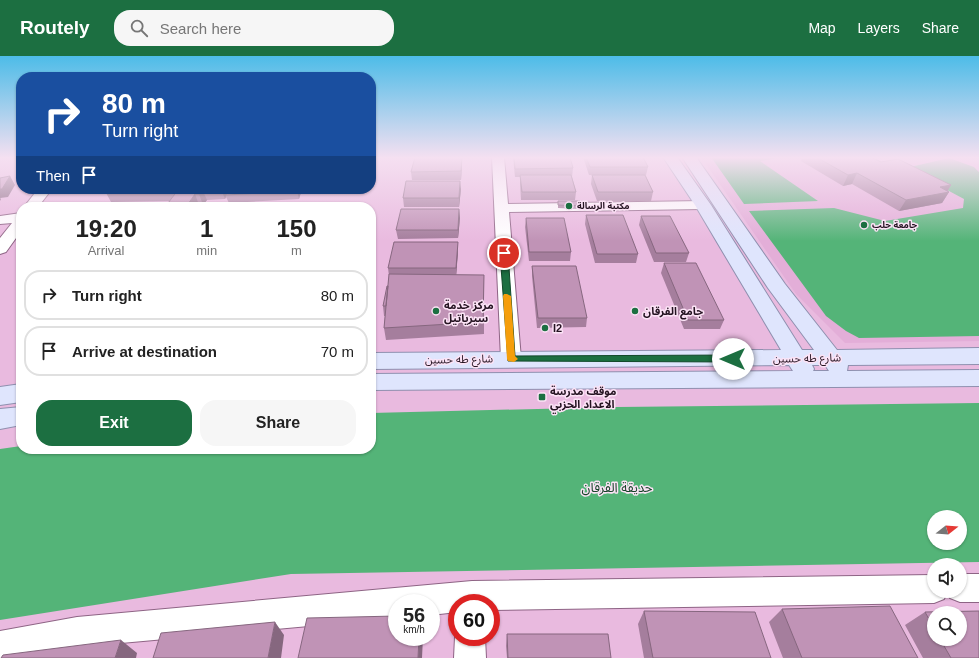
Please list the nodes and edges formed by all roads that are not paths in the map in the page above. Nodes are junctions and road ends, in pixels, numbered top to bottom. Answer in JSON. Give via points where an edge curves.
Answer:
{"nodes":[{"id":1,"x":500,"y":185,"type":"edge"},
{"id":2,"x":689,"y":185,"type":"edge"},
{"id":3,"x":708,"y":185,"type":"edge"},
{"id":4,"x":702,"y":205,"type":"junction"},
{"id":5,"x":501,"y":208,"type":"junction"},
{"id":6,"x":16,"y":218,"type":"edge"},
{"id":7,"x":0,"y":220,"type":"edge"},
{"id":8,"x":16,"y":228,"type":"edge"},
{"id":9,"x":0,"y":249,"type":"edge"},
{"id":10,"x":979,"y":356,"type":"edge"},
{"id":11,"x":796,"y":358,"type":"junction"},
{"id":12,"x":832,"y":358,"type":"junction"},
{"id":13,"x":511,"y":359,"type":"junction"},
{"id":14,"x":376,"y":361,"type":"edge"},
{"id":15,"x":979,"y":378,"type":"edge"},
{"id":16,"x":848,"y":379,"type":"junction"},
{"id":17,"x":810,"y":380,"type":"junction"},
{"id":18,"x":376,"y":382,"type":"edge"},
{"id":19,"x":16,"y":394,"type":"edge"},
{"id":20,"x":0,"y":396,"type":"edge"},
{"id":21,"x":16,"y":417,"type":"edge"},
{"id":22,"x":0,"y":419,"type":"edge"},
{"id":23,"x":967,"y":588,"type":"edge"},
{"id":24,"x":979,"y":588,"type":"edge"},
{"id":25,"x":927,"y":589,"type":"edge"},
{"id":26,"x":500,"y":599,"type":"edge"},
{"id":27,"x":388,"y":604,"type":"edge"},
{"id":28,"x":470,"y":646,"type":"edge"},
{"id":29,"x":0,"y":647,"type":"edge"},
{"id":30,"x":470,"y":658,"type":"edge"}],
"edges":[{"from":1,"to":5,"type":"street"},
{"from":2,"to":4,"type":"main road"},
{"from":3,"to":12,"type":"main road","via":[[778,288]]},
{"from":4,"to":5,"type":"street"},
{"from":4,"to":11,"type":"main road"},
{"from":5,"to":13,"type":"street"},
{"from":6,"to":7,"type":"street"},
{"from":8,"to":9,"type":"street"},
{"from":10,"to":12,"type":"main road","name":"شارع طه حسين"},
{"from":11,"to":12,"type":"main road","name":"شارع طه حسين"},
{"from":11,"to":13,"type":"main road","name":"شارع طه حسين"},
{"from":11,"to":17,"type":"main road"},
{"from":12,"to":16,"type":"main road"},
{"from":13,"to":14,"type":"main road","name":"شارع طه حسين"},
{"from":15,"to":16,"type":"main road","name":"شارع طه حسين"},
{"from":16,"to":17,"type":"main road","name":"شارع طه حسين"},
{"from":17,"to":18,"type":"main road","name":"شارع طه حسين"},
{"from":19,"to":20,"type":"main road"},
{"from":21,"to":22,"type":"main road"},
{"from":23,"to":24,"type":"street"},
{"from":25,"to":26,"type":"street"},
{"from":27,"to":29,"type":"street","via":[[77,632]]},
{"from":28,"to":30,"type":"street"}]}
